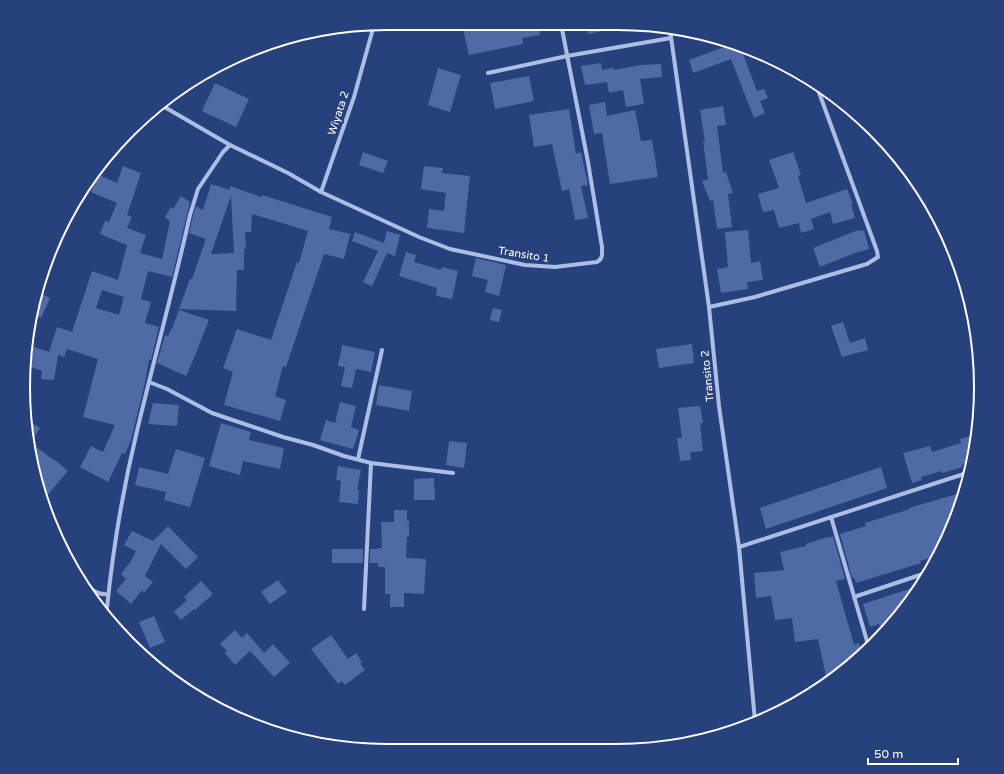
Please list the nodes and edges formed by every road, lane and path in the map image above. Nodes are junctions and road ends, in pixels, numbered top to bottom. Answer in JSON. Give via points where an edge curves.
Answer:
{"nodes":[{"id":1,"x":562,"y":30,"type":"edge"},
{"id":2,"x":372,"y":31,"type":"edge"},
{"id":3,"x":671,"y":34,"type":"edge"},
{"id":4,"x":671,"y":38,"type":"junction"},
{"id":5,"x":567,"y":56,"type":"junction"},
{"id":6,"x":488,"y":73,"type":"dead end"},
{"id":7,"x":819,"y":93,"type":"edge"},
{"id":8,"x":166,"y":107,"type":"edge"},
{"id":9,"x":230,"y":145,"type":"junction"},
{"id":10,"x":321,"y":192,"type":"junction"},
{"id":11,"x":709,"y":307,"type":"junction"},
{"id":12,"x":382,"y":350,"type":"dead end"},
{"id":13,"x":149,"y":382,"type":"junction"},
{"id":14,"x":358,"y":460,"type":"junction"},
{"id":15,"x":371,"y":463,"type":"junction"},
{"id":16,"x":453,"y":473,"type":"dead end"},
{"id":17,"x":963,"y":474,"type":"edge"},
{"id":18,"x":831,"y":517,"type":"junction"},
{"id":19,"x":739,"y":546,"type":"junction"},
{"id":20,"x":920,"y":575,"type":"edge"},
{"id":21,"x":96,"y":593,"type":"edge"},
{"id":22,"x":108,"y":594,"type":"junction"},
{"id":23,"x":854,"y":598,"type":"junction"},
{"id":24,"x":106,"y":607,"type":"edge"},
{"id":25,"x":364,"y":609,"type":"dead end"},
{"id":26,"x":867,"y":641,"type":"edge"},
{"id":27,"x":755,"y":717,"type":"edge"}],
"edges":[{"from":1,"to":5,"type":"street","name":"Transito 1"},
{"from":2,"to":10,"type":"street","name":"Wiyata 2","via":[[354,97]]},
{"from":3,"to":4,"type":"street","name":"Transito 2"},
{"from":4,"to":5,"type":"street"},
{"from":4,"to":11,"type":"street","name":"Transito 2"},
{"from":5,"to":6,"type":"street"},
{"from":5,"to":10,"type":"street","name":"Transito 1","via":[[602,247],[602,257],[597,262],[549,268],[450,249]]},
{"from":7,"to":11,"type":"street","via":[[878,257],[867,264],[755,298]]},
{"from":8,"to":9,"type":"street"},
{"from":9,"to":10,"type":"street"},
{"from":9,"to":13,"type":"street","via":[[198,189]]},
{"from":11,"to":19,"type":"street","name":"Transito 2"},
{"from":12,"to":14,"type":"street"},
{"from":13,"to":14,"type":"street","via":[[212,413]]},
{"from":13,"to":22,"type":"street","via":[[122,500]]},
{"from":14,"to":15,"type":"street"},
{"from":15,"to":16,"type":"street"},
{"from":15,"to":25,"type":"street"},
{"from":17,"to":18,"type":"street"},
{"from":18,"to":19,"type":"street"},
{"from":18,"to":23,"type":"street"},
{"from":19,"to":27,"type":"street","name":"Transito 2"},
{"from":20,"to":23,"type":"street"},
{"from":21,"to":22,"type":"street"},
{"from":22,"to":24,"type":"street"},
{"from":23,"to":26,"type":"street"}]}
